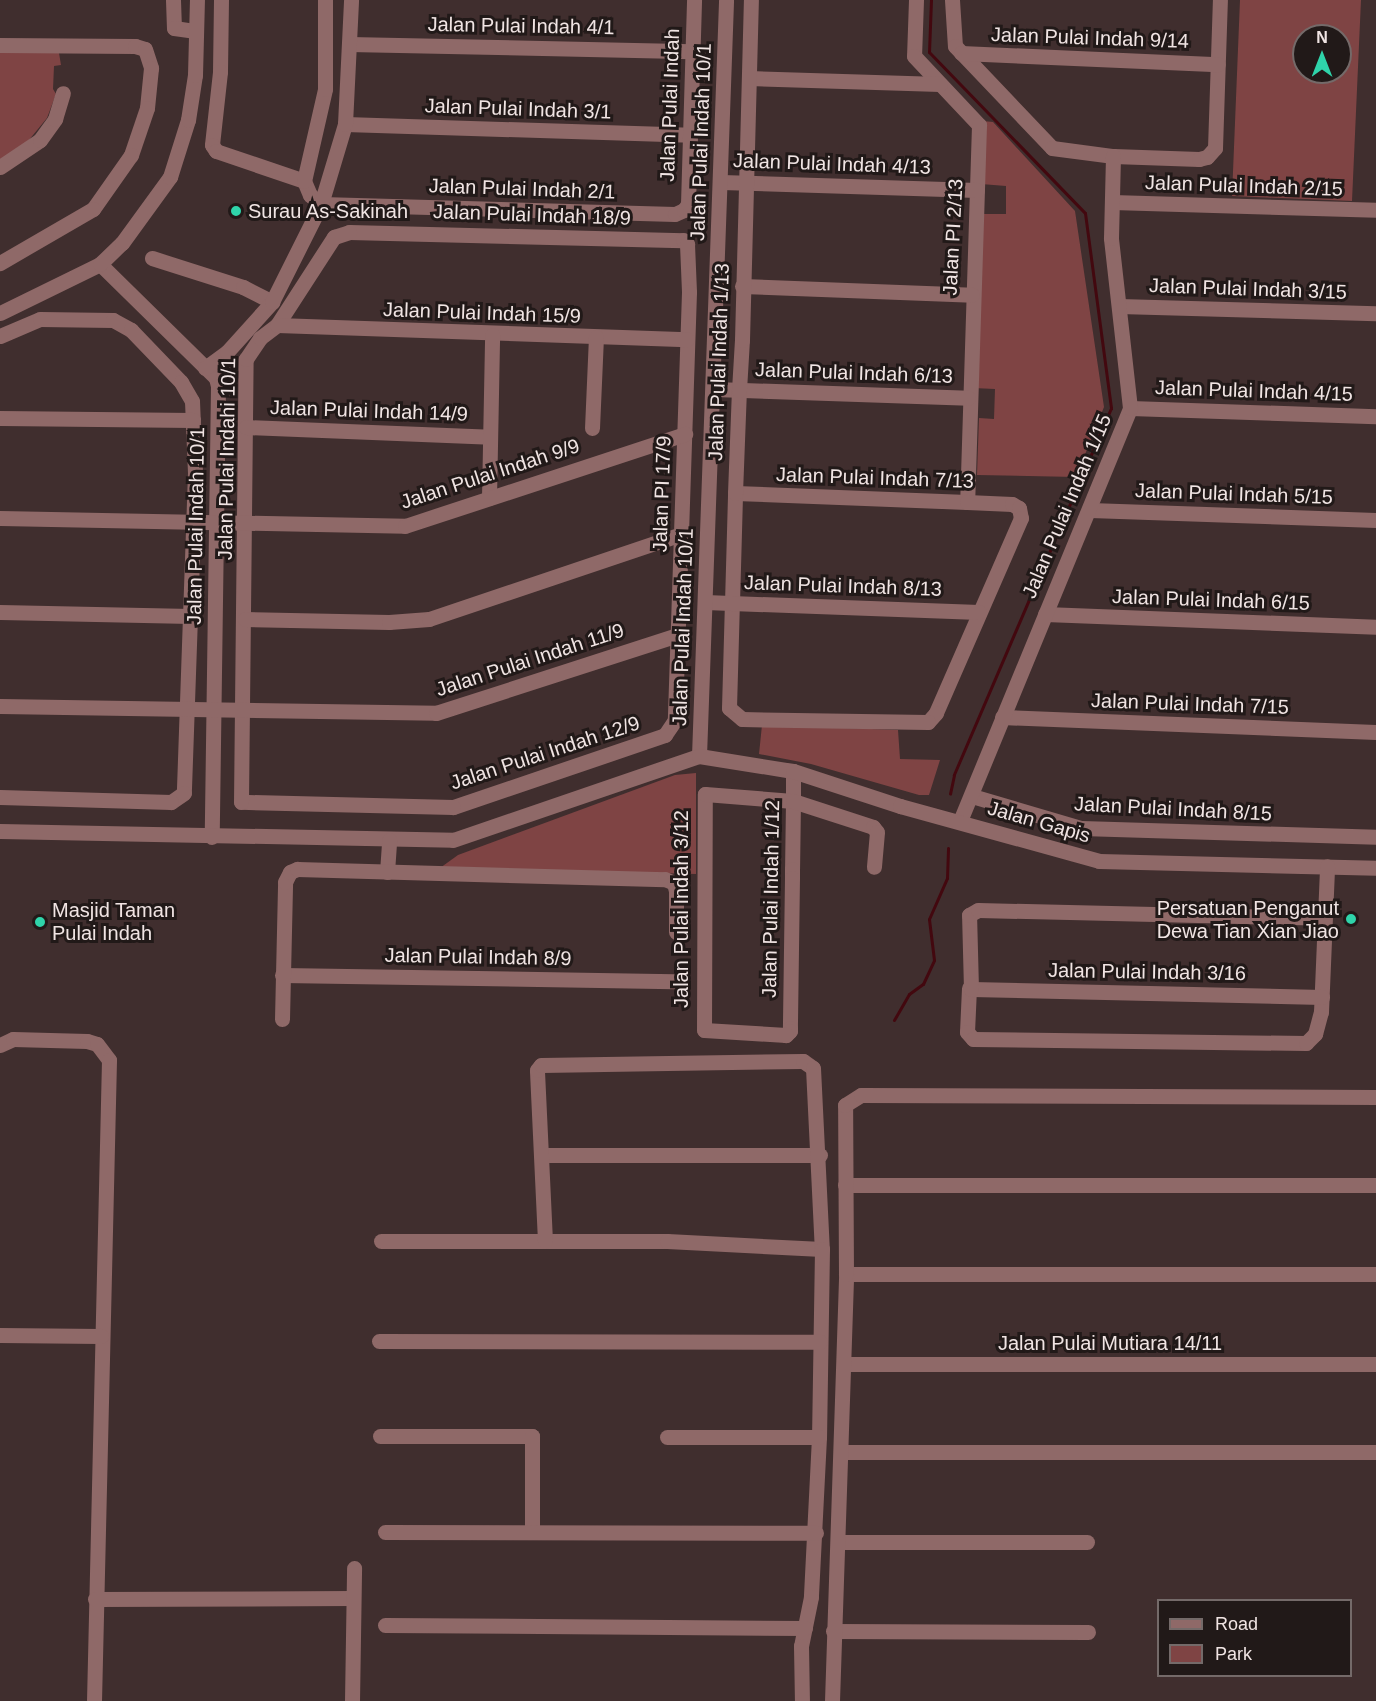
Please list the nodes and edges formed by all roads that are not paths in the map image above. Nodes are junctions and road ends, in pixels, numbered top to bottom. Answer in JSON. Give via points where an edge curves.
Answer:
{"nodes":[{"id":1,"x":173,"y":0,"type":"edge"},
{"id":2,"x":197,"y":0,"type":"edge"},
{"id":3,"x":221,"y":0,"type":"edge"},
{"id":4,"x":325,"y":0,"type":"edge"},
{"id":5,"x":351,"y":0,"type":"edge"},
{"id":6,"x":694,"y":0,"type":"edge"},
{"id":7,"x":726,"y":0,"type":"edge"},
{"id":8,"x":751,"y":0,"type":"edge"},
{"id":9,"x":916,"y":0,"type":"edge"},
{"id":10,"x":952,"y":0,"type":"edge"},
{"id":11,"x":1220,"y":0,"type":"edge"},
{"id":12,"x":196,"y":31,"type":"junction"},
{"id":13,"x":348,"y":44,"type":"junction"},
{"id":14,"x":0,"y":45,"type":"edge"},
{"id":15,"x":692,"y":51,"type":"junction"},
{"id":16,"x":961,"y":53,"type":"junction"},
{"id":17,"x":1218,"y":64,"type":"junction"},
{"id":18,"x":749,"y":78,"type":"junction"},
{"id":19,"x":940,"y":84,"type":"junction"},
{"id":20,"x":63,"y":93,"type":"dead end"},
{"id":21,"x":345,"y":124,"type":"junction"},
{"id":22,"x":690,"y":135,"type":"junction"},
{"id":23,"x":1113,"y":156,"type":"junction"},
{"id":24,"x":0,"y":167,"type":"edge"},
{"id":25,"x":304,"y":181,"type":"junction"},
{"id":26,"x":721,"y":182,"type":"junction"},
{"id":27,"x":745,"y":183,"type":"junction"},
{"id":28,"x":977,"y":190,"type":"junction"},
{"id":29,"x":1112,"y":202,"type":"junction"},
{"id":30,"x":321,"y":204,"type":"junction"},
{"id":31,"x":684,"y":210,"type":"joint"},
{"id":32,"x":1376,"y":210,"type":"edge"},
{"id":33,"x":334,"y":237,"type":"joint"},
{"id":34,"x":689,"y":250,"type":"joint"},
{"id":35,"x":152,"y":258,"type":"dead end"},
{"id":36,"x":0,"y":263,"type":"edge"},
{"id":37,"x":100,"y":264,"type":"junction"},
{"id":38,"x":742,"y":286,"type":"junction"},
{"id":39,"x":972,"y":295,"type":"junction"},
{"id":40,"x":272,"y":302,"type":"junction"},
{"id":41,"x":1119,"y":306,"type":"junction"},
{"id":42,"x":0,"y":313,"type":"edge"},
{"id":43,"x":1376,"y":314,"type":"edge"},
{"id":44,"x":276,"y":325,"type":"junction"},
{"id":45,"x":492,"y":334,"type":"junction"},
{"id":46,"x":0,"y":336,"type":"edge"},
{"id":47,"x":596,"y":338,"type":"junction"},
{"id":48,"x":687,"y":339,"type":"junction"},
{"id":49,"x":205,"y":368,"type":"junction"},
{"id":50,"x":715,"y":389,"type":"junction"},
{"id":51,"x":739,"y":390,"type":"junction"},
{"id":52,"x":968,"y":398,"type":"junction"},
{"id":53,"x":1130,"y":408,"type":"junction"},
{"id":54,"x":1376,"y":416,"type":"edge"},
{"id":55,"x":0,"y":418,"type":"edge"},
{"id":56,"x":193,"y":420,"type":"junction"},
{"id":57,"x":246,"y":427,"type":"junction"},
{"id":58,"x":592,"y":428,"type":"dead end"},
{"id":59,"x":685,"y":434,"type":"junction"},
{"id":60,"x":490,"y":437,"type":"junction"},
{"id":61,"x":735,"y":493,"type":"junction"},
{"id":62,"x":489,"y":498,"type":"junction"},
{"id":63,"x":967,"y":502,"type":"junction"},
{"id":64,"x":1090,"y":510,"type":"junction"},
{"id":65,"x":0,"y":518,"type":"edge"},
{"id":66,"x":1376,"y":519,"type":"edge"},
{"id":67,"x":195,"y":522,"type":"junction"},
{"id":68,"x":218,"y":523,"type":"junction"},
{"id":69,"x":247,"y":524,"type":"junction"},
{"id":70,"x":681,"y":534,"type":"junction"},
{"id":71,"x":705,"y":602,"type":"junction"},
{"id":72,"x":732,"y":603,"type":"junction"},
{"id":73,"x":0,"y":612,"type":"edge"},
{"id":74,"x":979,"y":612,"type":"junction"},
{"id":75,"x":1045,"y":614,"type":"junction"},
{"id":76,"x":191,"y":616,"type":"junction"},
{"id":77,"x":245,"y":619,"type":"junction"},
{"id":78,"x":1376,"y":627,"type":"edge"},
{"id":79,"x":677,"y":635,"type":"junction"},
{"id":80,"x":0,"y":706,"type":"edge"},
{"id":81,"x":188,"y":710,"type":"junction"},
{"id":82,"x":213,"y":711,"type":"junction"},
{"id":83,"x":242,"y":711,"type":"junction"},
{"id":84,"x":1002,"y":717,"type":"junction"},
{"id":85,"x":1376,"y":732,"type":"edge"},
{"id":86,"x":665,"y":735,"type":"joint"},
{"id":87,"x":699,"y":756,"type":"junction"},
{"id":88,"x":793,"y":771,"type":"junction"},
{"id":89,"x":972,"y":796,"type":"junction"},
{"id":90,"x":0,"y":797,"type":"edge"},
{"id":91,"x":793,"y":801,"type":"junction"},
{"id":92,"x":960,"y":821,"type":"junction"},
{"id":93,"x":0,"y":831,"type":"edge"},
{"id":94,"x":212,"y":837,"type":"junction"},
{"id":95,"x":1376,"y":837,"type":"edge"},
{"id":96,"x":389,"y":840,"type":"junction"},
{"id":97,"x":1327,"y":866,"type":"junction"},
{"id":98,"x":874,"y":867,"type":"dead end"},
{"id":99,"x":1376,"y":868,"type":"edge"},
{"id":100,"x":387,"y":872,"type":"junction"},
{"id":101,"x":1324,"y":918,"type":"junction"},
{"id":102,"x":676,"y":932,"type":"dead end"},
{"id":103,"x":282,"y":975,"type":"junction"},
{"id":104,"x":674,"y":981,"type":"dead end"},
{"id":105,"x":970,"y":988,"type":"junction"},
{"id":106,"x":1322,"y":997,"type":"junction"},
{"id":107,"x":282,"y":1019,"type":"dead end"},
{"id":108,"x":790,"y":1028,"type":"joint"},
{"id":109,"x":0,"y":1046,"type":"edge"},
{"id":110,"x":1376,"y":1097,"type":"edge"},
{"id":111,"x":543,"y":1155,"type":"junction"},
{"id":112,"x":820,"y":1155,"type":"junction"},
{"id":113,"x":845,"y":1185,"type":"junction"},
{"id":114,"x":1376,"y":1185,"type":"edge"},
{"id":115,"x":381,"y":1241,"type":"dead end"},
{"id":116,"x":545,"y":1241,"type":"junction"},
{"id":117,"x":822,"y":1249,"type":"junction"},
{"id":118,"x":846,"y":1274,"type":"junction"},
{"id":119,"x":1376,"y":1274,"type":"edge"},
{"id":120,"x":0,"y":1335,"type":"edge"},
{"id":121,"x":101,"y":1336,"type":"junction"},
{"id":122,"x":379,"y":1341,"type":"dead end"},
{"id":123,"x":820,"y":1342,"type":"junction"},
{"id":124,"x":844,"y":1364,"type":"junction"},
{"id":125,"x":1376,"y":1364,"type":"edge"},
{"id":126,"x":380,"y":1436,"type":"dead end"},
{"id":127,"x":667,"y":1437,"type":"dead end"},
{"id":128,"x":819,"y":1437,"type":"junction"},
{"id":129,"x":842,"y":1452,"type":"junction"},
{"id":130,"x":1376,"y":1452,"type":"edge"},
{"id":131,"x":385,"y":1532,"type":"dead end"},
{"id":132,"x":532,"y":1532,"type":"junction"},
{"id":133,"x":816,"y":1533,"type":"junction"},
{"id":134,"x":840,"y":1542,"type":"junction"},
{"id":135,"x":1088,"y":1542,"type":"dead end"},
{"id":136,"x":354,"y":1568,"type":"dead end"},
{"id":137,"x":353,"y":1598,"type":"junction"},
{"id":138,"x":95,"y":1599,"type":"junction"},
{"id":139,"x":385,"y":1625,"type":"dead end"},
{"id":140,"x":805,"y":1628,"type":"junction"},
{"id":141,"x":833,"y":1631,"type":"junction"},
{"id":142,"x":1088,"y":1632,"type":"dead end"},
{"id":143,"x":94,"y":1701,"type":"edge"},
{"id":144,"x":352,"y":1701,"type":"edge"},
{"id":145,"x":802,"y":1701,"type":"edge"},
{"id":146,"x":832,"y":1701,"type":"edge"}],
"edges":[{"from":1,"to":12,"type":"street","via":[[174,28]]},
{"from":2,"to":12,"type":"street"},
{"from":3,"to":25,"type":"street","via":[[220,72],[212,145],[216,151]]},
{"from":4,"to":25,"type":"street","via":[[325,89]]},
{"from":5,"to":13,"type":"street"},
{"from":6,"to":15,"type":"street","name":"Jalan Pulai Indah"},
{"from":7,"to":26,"type":"street","name":"Jalan Pulai Indah 10/1"},
{"from":8,"to":18,"type":"street","name":"Jalan Pulai Indah 1/13"},
{"from":9,"to":19,"type":"street","name":"Jalan PI 2/13","via":[[914,56]]},
{"from":10,"to":16,"type":"street","via":[[952,37]]},
{"from":11,"to":17,"type":"street"},
{"from":12,"to":37,"type":"street","via":[[188,120],[170,177],[122,243]]},
{"from":13,"to":15,"type":"street","name":"Jalan Pulai Indah 4/1"},
{"from":13,"to":21,"type":"street"},
{"from":14,"to":36,"type":"street","via":[[106,44],[145,49],[151,68],[147,108],[131,155],[93,209]]},
{"from":15,"to":22,"type":"street","name":"Jalan Pulai Indah"},
{"from":16,"to":17,"type":"street","name":"Jalan Pulai Indah 9/14"},
{"from":16,"to":23,"type":"street","via":[[1052,148]]},
{"from":17,"to":23,"type":"street","via":[[1215,148],[1207,158]]},
{"from":18,"to":19,"type":"street"},
{"from":18,"to":27,"type":"street","name":"Jalan Pulai Indah 1/13"},
{"from":19,"to":28,"type":"street","name":"Jalan PI 2/13","via":[[979,125]]},
{"from":20,"to":24,"type":"street","via":[[55,119],[40,140]]},
{"from":21,"to":22,"type":"street","name":"Jalan Pulai Indah 3/1"},
{"from":21,"to":30,"type":"street"},
{"from":22,"to":31,"type":"street","name":"Jalan Pulai Indah","via":[[688,204]]},
{"from":23,"to":29,"type":"street","name":"Jalan Pulai Indah 1/15"},
{"from":25,"to":30,"type":"street","via":[[310,195]]},
{"from":26,"to":27,"type":"street","name":"Jalan Pulai Indah 4/13"},
{"from":26,"to":50,"type":"street","name":"Jalan Pulai Indah 10/1"},
{"from":27,"to":28,"type":"street","name":"Jalan Pulai Indah 4/13"},
{"from":27,"to":38,"type":"street","name":"Jalan Pulai Indah 1/13"},
{"from":28,"to":39,"type":"street","name":"Jalan PI 2/13"},
{"from":29,"to":32,"type":"street","name":"Jalan Pulai Indah 2/15"},
{"from":29,"to":41,"type":"street","name":"Jalan Pulai Indah 1/15","via":[[1111,247]]},
{"from":30,"to":31,"type":"street","name":"Jalan Pulai Indah 2/1","via":[[652,214]]},
{"from":30,"to":40,"type":"street"},
{"from":33,"to":34,"type":"street","name":"Jalan Pulai Indah 18/9","via":[[349,232],[683,240]]},
{"from":33,"to":44,"type":"street","name":"Jalan Pulai Indahi 10/1"},
{"from":34,"to":48,"type":"street","name":"Jalan PI 17/9"},
{"from":35,"to":40,"type":"street","via":[[243,287]]},
{"from":37,"to":42,"type":"street"},
{"from":37,"to":49,"type":"street","name":"Jalan Pulai Indah 10/1"},
{"from":38,"to":39,"type":"street"},
{"from":38,"to":51,"type":"street","name":"Jalan Pulai Indah 1/13"},
{"from":39,"to":52,"type":"street","name":"Jalan PI 2/13"},
{"from":40,"to":49,"type":"street","via":[[227,352]]},
{"from":41,"to":43,"type":"street","name":"Jalan Pulai Indah 3/15"},
{"from":41,"to":53,"type":"street","name":"Jalan Pulai Indah 1/15"},
{"from":44,"to":45,"type":"street","name":"Jalan Pulai Indah 15/9"},
{"from":44,"to":57,"type":"street","name":"Jalan Pulai Indahi 10/1","via":[[246,359]]},
{"from":45,"to":47,"type":"street","name":"Jalan Pulai Indah 15/9"},
{"from":45,"to":60,"type":"street"},
{"from":46,"to":56,"type":"street","name":"Jalan Pulai Indah 10/1","via":[[40,319],[113,320],[144,344],[181,382],[192,401]]},
{"from":47,"to":48,"type":"street","name":"Jalan Pulai Indah 15/9"},
{"from":47,"to":58,"type":"street"},
{"from":48,"to":59,"type":"street","name":"Jalan PI 17/9"},
{"from":49,"to":68,"type":"street","name":"Jalan Pulai Indah 10/1","via":[[218,386]]},
{"from":50,"to":51,"type":"street","name":"Jalan Pulai Indah 6/13"},
{"from":50,"to":71,"type":"street","name":"Jalan Pulai Indah 10/1"},
{"from":51,"to":52,"type":"street","name":"Jalan Pulai Indah 6/13"},
{"from":51,"to":61,"type":"street","name":"Jalan Pulai Indah 1/13"},
{"from":52,"to":63,"type":"street","name":"Jalan PI 2/13"},
{"from":53,"to":54,"type":"street","name":"Jalan Pulai Indah 4/15"},
{"from":53,"to":64,"type":"street","name":"Jalan Pulai Indah 1/15"},
{"from":55,"to":56,"type":"street"},
{"from":56,"to":67,"type":"street","name":"Jalan Pulai Indah 10/1"},
{"from":57,"to":60,"type":"street","name":"Jalan Pulai Indah 14/9"},
{"from":57,"to":69,"type":"street","name":"Jalan Pulai Indahi 10/1"},
{"from":59,"to":62,"type":"street","name":"Jalan Pulai Indah 9/9"},
{"from":59,"to":70,"type":"street","name":"Jalan PI 17/9"},
{"from":60,"to":62,"type":"street"},
{"from":61,"to":63,"type":"street","name":"Jalan Pulai Indah 7/13"},
{"from":61,"to":72,"type":"street","name":"Jalan Pulai Indah 1/13"},
{"from":62,"to":69,"type":"street","name":"Jalan Pulai Indah 9/9","via":[[405,526]]},
{"from":63,"to":74,"type":"street","name":"Jalan Pulai Indah 7/13","via":[[1012,504],[1021,518]]},
{"from":64,"to":66,"type":"street","name":"Jalan Pulai Indah 5/15"},
{"from":64,"to":75,"type":"street","name":"Jalan Pulai Indah 1/15"},
{"from":65,"to":67,"type":"street","name":"Jalan Pulai Indah 9/9"},
{"from":67,"to":68,"type":"street","name":"Jalan Pulai Indah 9/9"},
{"from":67,"to":76,"type":"street","name":"Jalan Pulai Indah 10/1"},
{"from":68,"to":69,"type":"street","name":"Jalan Pulai Indah 9/9"},
{"from":68,"to":82,"type":"street","name":"Jalan Pulai Indah 10/1"},
{"from":69,"to":77,"type":"street","name":"Jalan Pulai Indahi 10/1"},
{"from":70,"to":77,"type":"street","name":"Jalan Pulai Indah 10/1","via":[[429,619]]},
{"from":70,"to":79,"type":"street","name":"Jalan PI 17/9"},
{"from":71,"to":72,"type":"street","name":"Jalan Pulai Indah 8/13"},
{"from":71,"to":87,"type":"street","name":"Jalan Pulai Indah 10/1"},
{"from":72,"to":74,"type":"street","name":"Jalan Pulai Indah 8/13"},
{"from":72,"to":74,"type":"street","name":"Jalan Pulai Indah 1/13","via":[[729,708],[742,718],[928,722],[936,713]]},
{"from":73,"to":76,"type":"street","name":"Jalan Pulai Indah 10/1"},
{"from":75,"to":78,"type":"street","name":"Jalan Pulai Indah 6/15"},
{"from":75,"to":84,"type":"street","name":"Jalan Pulai Indah 1/15"},
{"from":76,"to":81,"type":"street","name":"Jalan Pulai Indah 10/1"},
{"from":77,"to":83,"type":"street","name":"Jalan Pulai Indahi 10/1"},
{"from":79,"to":83,"type":"street","name":"Jalan Pulai Indah 11/9","via":[[436,713]]},
{"from":79,"to":86,"type":"street","name":"Jalan PI 17/9","via":[[675,720]]},
{"from":80,"to":81,"type":"street","name":"Jalan Pulai Indah 11/9"},
{"from":81,"to":82,"type":"street","name":"Jalan Pulai Indah 11/9"},
{"from":81,"to":90,"type":"street","name":"Jalan Pulai Indah 10/1","via":[[188,783],[179,799],[171,802]]},
{"from":82,"to":83,"type":"street","name":"Jalan Pulai Indah 11/9"},
{"from":82,"to":94,"type":"street","name":"Jalan Pulai Indah 10/1"},
{"from":83,"to":86,"type":"street","name":"Jalan Pulai Indah 12/9","via":[[239,792],[241,802],[248,805],[453,807]]},
{"from":84,"to":85,"type":"street","name":"Jalan Pulai Indah 7/15"},
{"from":84,"to":89,"type":"street","name":"Jalan Pulai Indah 1/15"},
{"from":87,"to":88,"type":"street","name":"Jalan Gapis"},
{"from":87,"to":96,"type":"street","via":[[453,840]]},
{"from":88,"to":91,"type":"street","name":"Jalan Pulai Indah 1/12"},
{"from":88,"to":92,"type":"street","name":"Jalan Gapis"},
{"from":89,"to":92,"type":"street","name":"Jalan Pulai Indah 1/15"},
{"from":89,"to":95,"type":"street","name":"Jalan Pulai Indah 8/15","via":[[1081,828]]},
{"from":91,"to":98,"type":"street","via":[[875,828]]},
{"from":91,"to":108,"type":"street","name":"Jalan Pulai Indah 1/12"},
{"from":91,"to":108,"type":"street","name":"Jalan Pulai Indah 3/12","via":[[711,792],[703,799],[704,1030],[786,1035]]},
{"from":92,"to":97,"type":"street","name":"Jalan Gapis","via":[[1099,861]]},
{"from":93,"to":94,"type":"street"},
{"from":94,"to":96,"type":"street"},
{"from":96,"to":100,"type":"street"},
{"from":97,"to":99,"type":"street","name":"Jalan Gapis"},
{"from":97,"to":101,"type":"street"},
{"from":100,"to":102,"type":"street","via":[[670,880],[676,891]]},
{"from":100,"to":103,"type":"street","via":[[290,872],[285,882]]},
{"from":101,"to":105,"type":"street","via":[[978,910],[969,915]]},
{"from":101,"to":106,"type":"street"},
{"from":103,"to":104,"type":"street","name":"Jalan Pulai Indah 8/9"},
{"from":103,"to":107,"type":"street"},
{"from":105,"to":106,"type":"street","name":"Jalan Pulai Indah 3/16"},
{"from":105,"to":106,"type":"street","via":[[968,1037],[984,1040],[1306,1043],[1315,1034]]},
{"from":109,"to":121,"type":"street","via":[[13,1039],[87,1041],[97,1044],[109,1059]]},
{"from":110,"to":113,"type":"street","via":[[861,1095],[851,1098],[843,1109]]},
{"from":111,"to":112,"type":"street"},
{"from":111,"to":112,"type":"street","via":[[537,1070],[541,1065],[802,1061],[816,1074]]},
{"from":111,"to":116,"type":"street"},
{"from":112,"to":117,"type":"street"},
{"from":113,"to":114,"type":"street"},
{"from":113,"to":118,"type":"street"},
{"from":115,"to":116,"type":"street"},
{"from":116,"to":117,"type":"street","via":[[667,1241]]},
{"from":117,"to":123,"type":"street"},
{"from":118,"to":119,"type":"street"},
{"from":118,"to":124,"type":"street"},
{"from":120,"to":121,"type":"street"},
{"from":121,"to":138,"type":"street"},
{"from":122,"to":123,"type":"street"},
{"from":123,"to":128,"type":"street"},
{"from":124,"to":125,"type":"street","name":"Jalan Pulai Mutiara 14/11"},
{"from":124,"to":129,"type":"street"},
{"from":126,"to":132,"type":"street","via":[[532,1436]]},
{"from":127,"to":128,"type":"street"},
{"from":128,"to":133,"type":"street"},
{"from":129,"to":130,"type":"street"},
{"from":129,"to":134,"type":"street"},
{"from":131,"to":132,"type":"street"},
{"from":132,"to":133,"type":"street"},
{"from":133,"to":140,"type":"street"},
{"from":134,"to":135,"type":"street"},
{"from":134,"to":141,"type":"street"},
{"from":136,"to":137,"type":"street"},
{"from":137,"to":138,"type":"street"},
{"from":137,"to":144,"type":"street"},
{"from":138,"to":143,"type":"street"},
{"from":139,"to":140,"type":"street"},
{"from":140,"to":145,"type":"street","via":[[801,1646]]},
{"from":141,"to":142,"type":"street"},
{"from":141,"to":146,"type":"street"}]}
